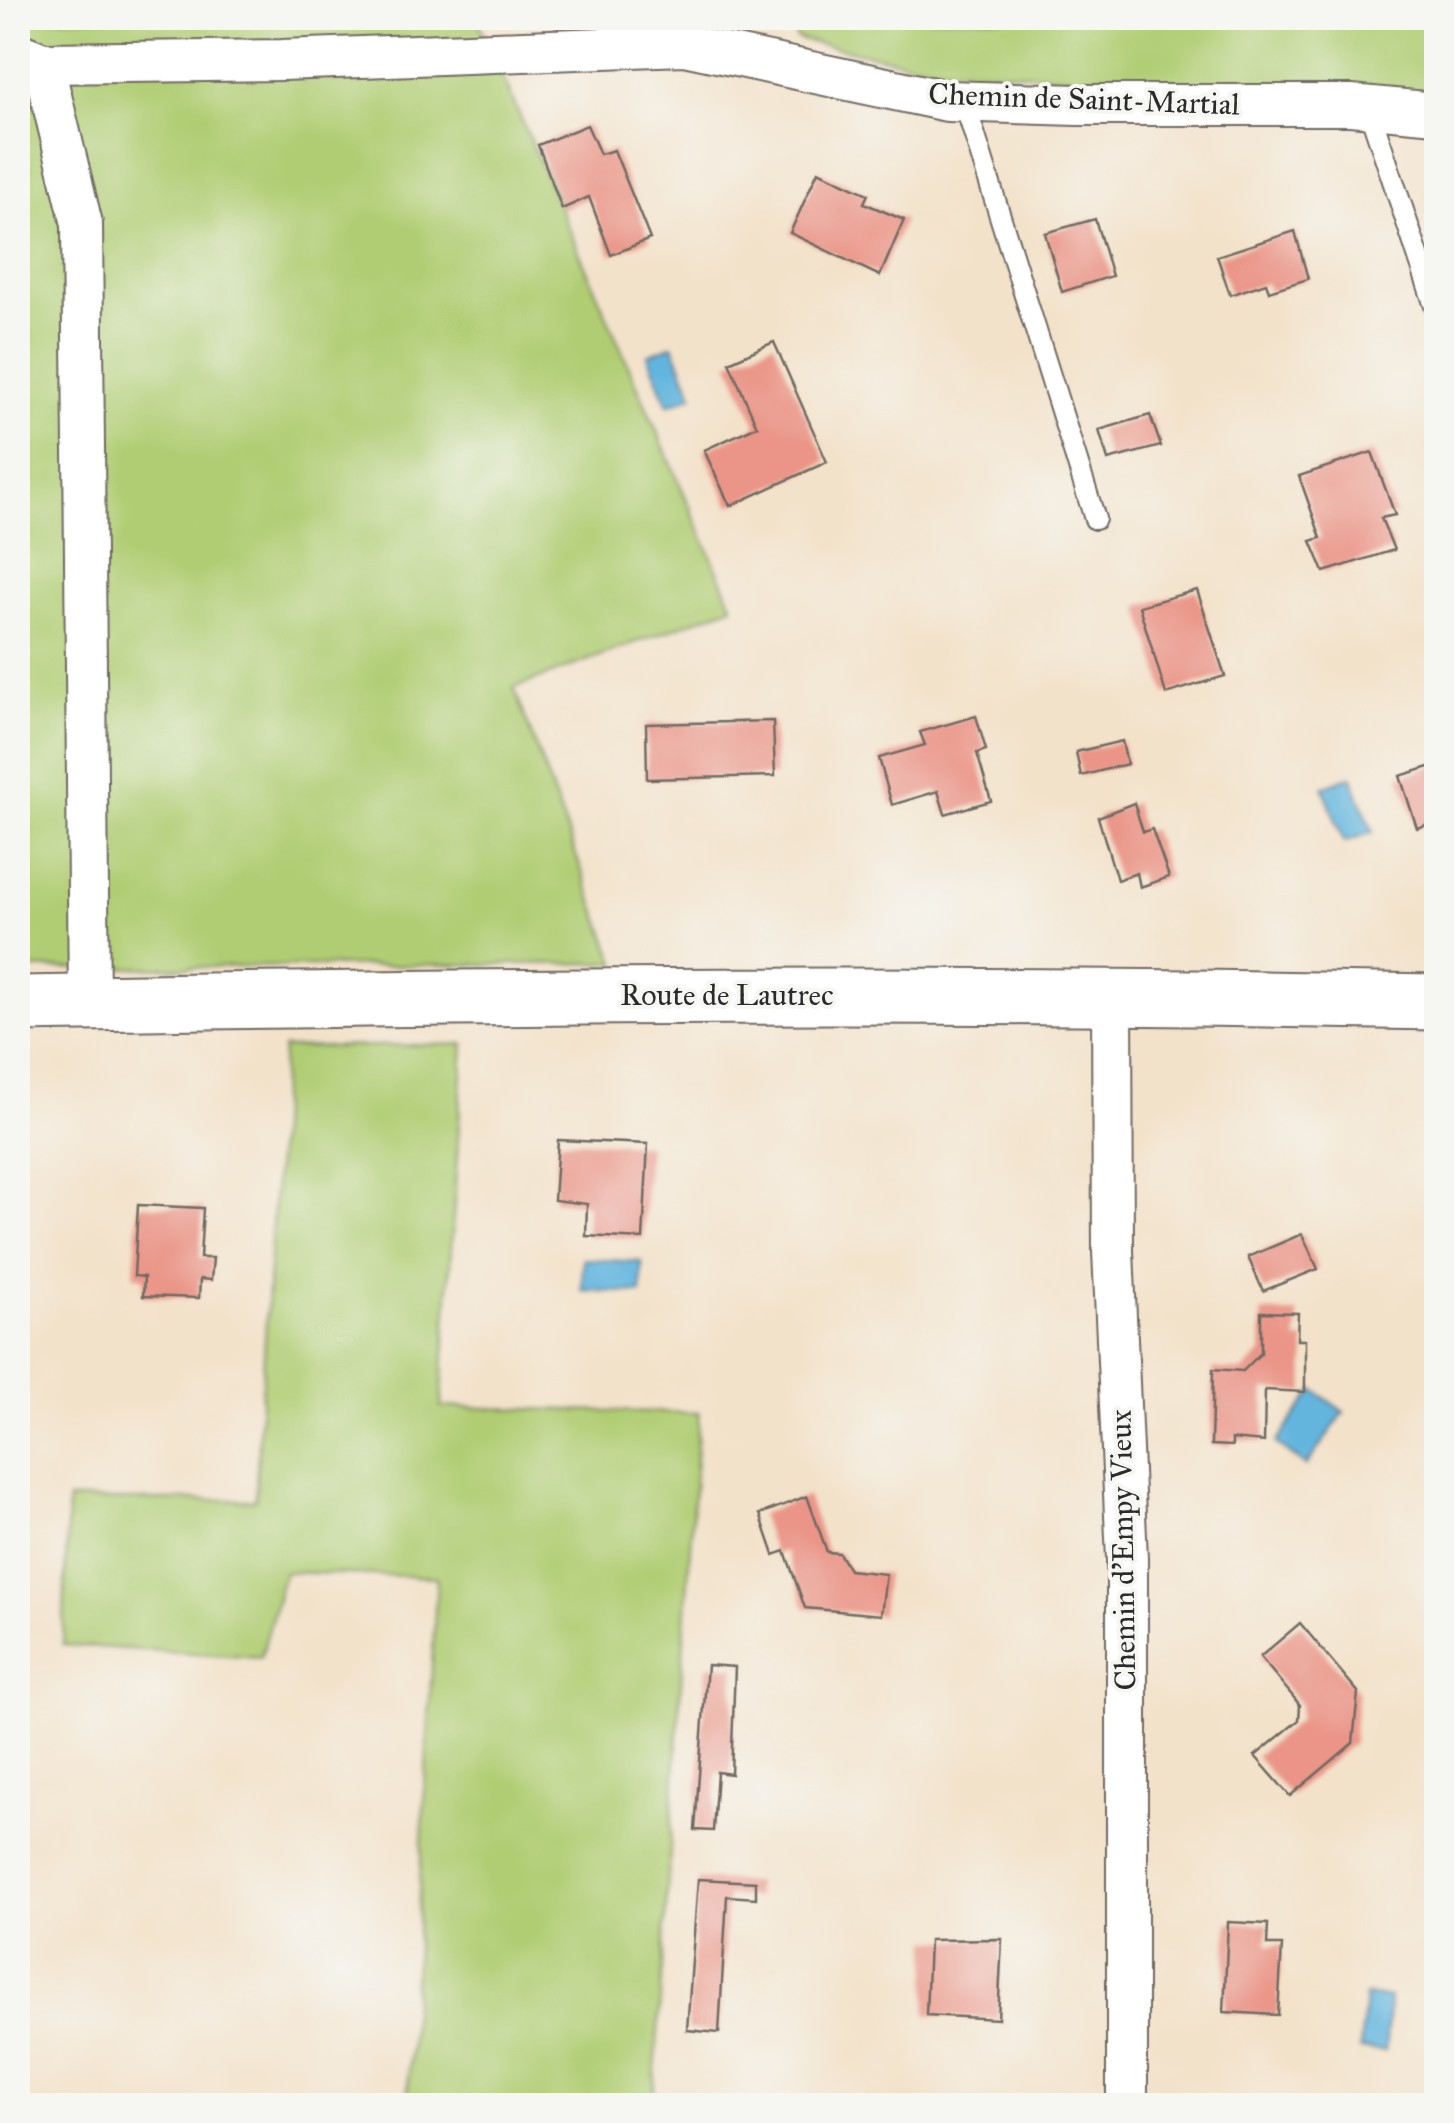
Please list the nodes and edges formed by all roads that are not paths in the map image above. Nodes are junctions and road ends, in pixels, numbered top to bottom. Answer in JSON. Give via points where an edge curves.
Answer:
{"nodes":[{"id":1,"x":30,"y":58,"type":"edge"},
{"id":2,"x":964,"y":101,"type":"junction"},
{"id":3,"x":1368,"y":106,"type":"junction"},
{"id":4,"x":1436,"y":113,"type":"edge"},
{"id":5,"x":1436,"y":310,"type":"edge"},
{"id":6,"x":1095,"y":520,"type":"dead end"},
{"id":7,"x":1112,"y":995,"type":"junction"},
{"id":8,"x":1436,"y":1002,"type":"edge"},
{"id":9,"x":89,"y":1003,"type":"junction"},
{"id":10,"x":18,"y":1004,"type":"edge"},
{"id":11,"x":1127,"y":2106,"type":"edge"}],
"edges":[{"from":1,"to":2,"type":"street","name":"Chemin de Saint-Martial","via":[[282,60],[684,45]]},
{"from":1,"to":9,"type":"street","via":[[82,224]]},
{"from":2,"to":3,"type":"street","name":"Chemin de Saint-Martial"},
{"from":2,"to":6,"type":"lane"},
{"from":3,"to":4,"type":"street","name":"Chemin de Saint-Martial"},
{"from":3,"to":5,"type":"lane"},
{"from":7,"to":8,"type":"main road","name":"Route de Lautrec"},
{"from":7,"to":9,"type":"main road","name":"Route de Lautrec"},
{"from":7,"to":11,"type":"street","name":"Chemin d'Empy Vieux","via":[[1113,1251],[1127,1559]]},
{"from":9,"to":10,"type":"main road","name":"Route de Lautrec"}]}
